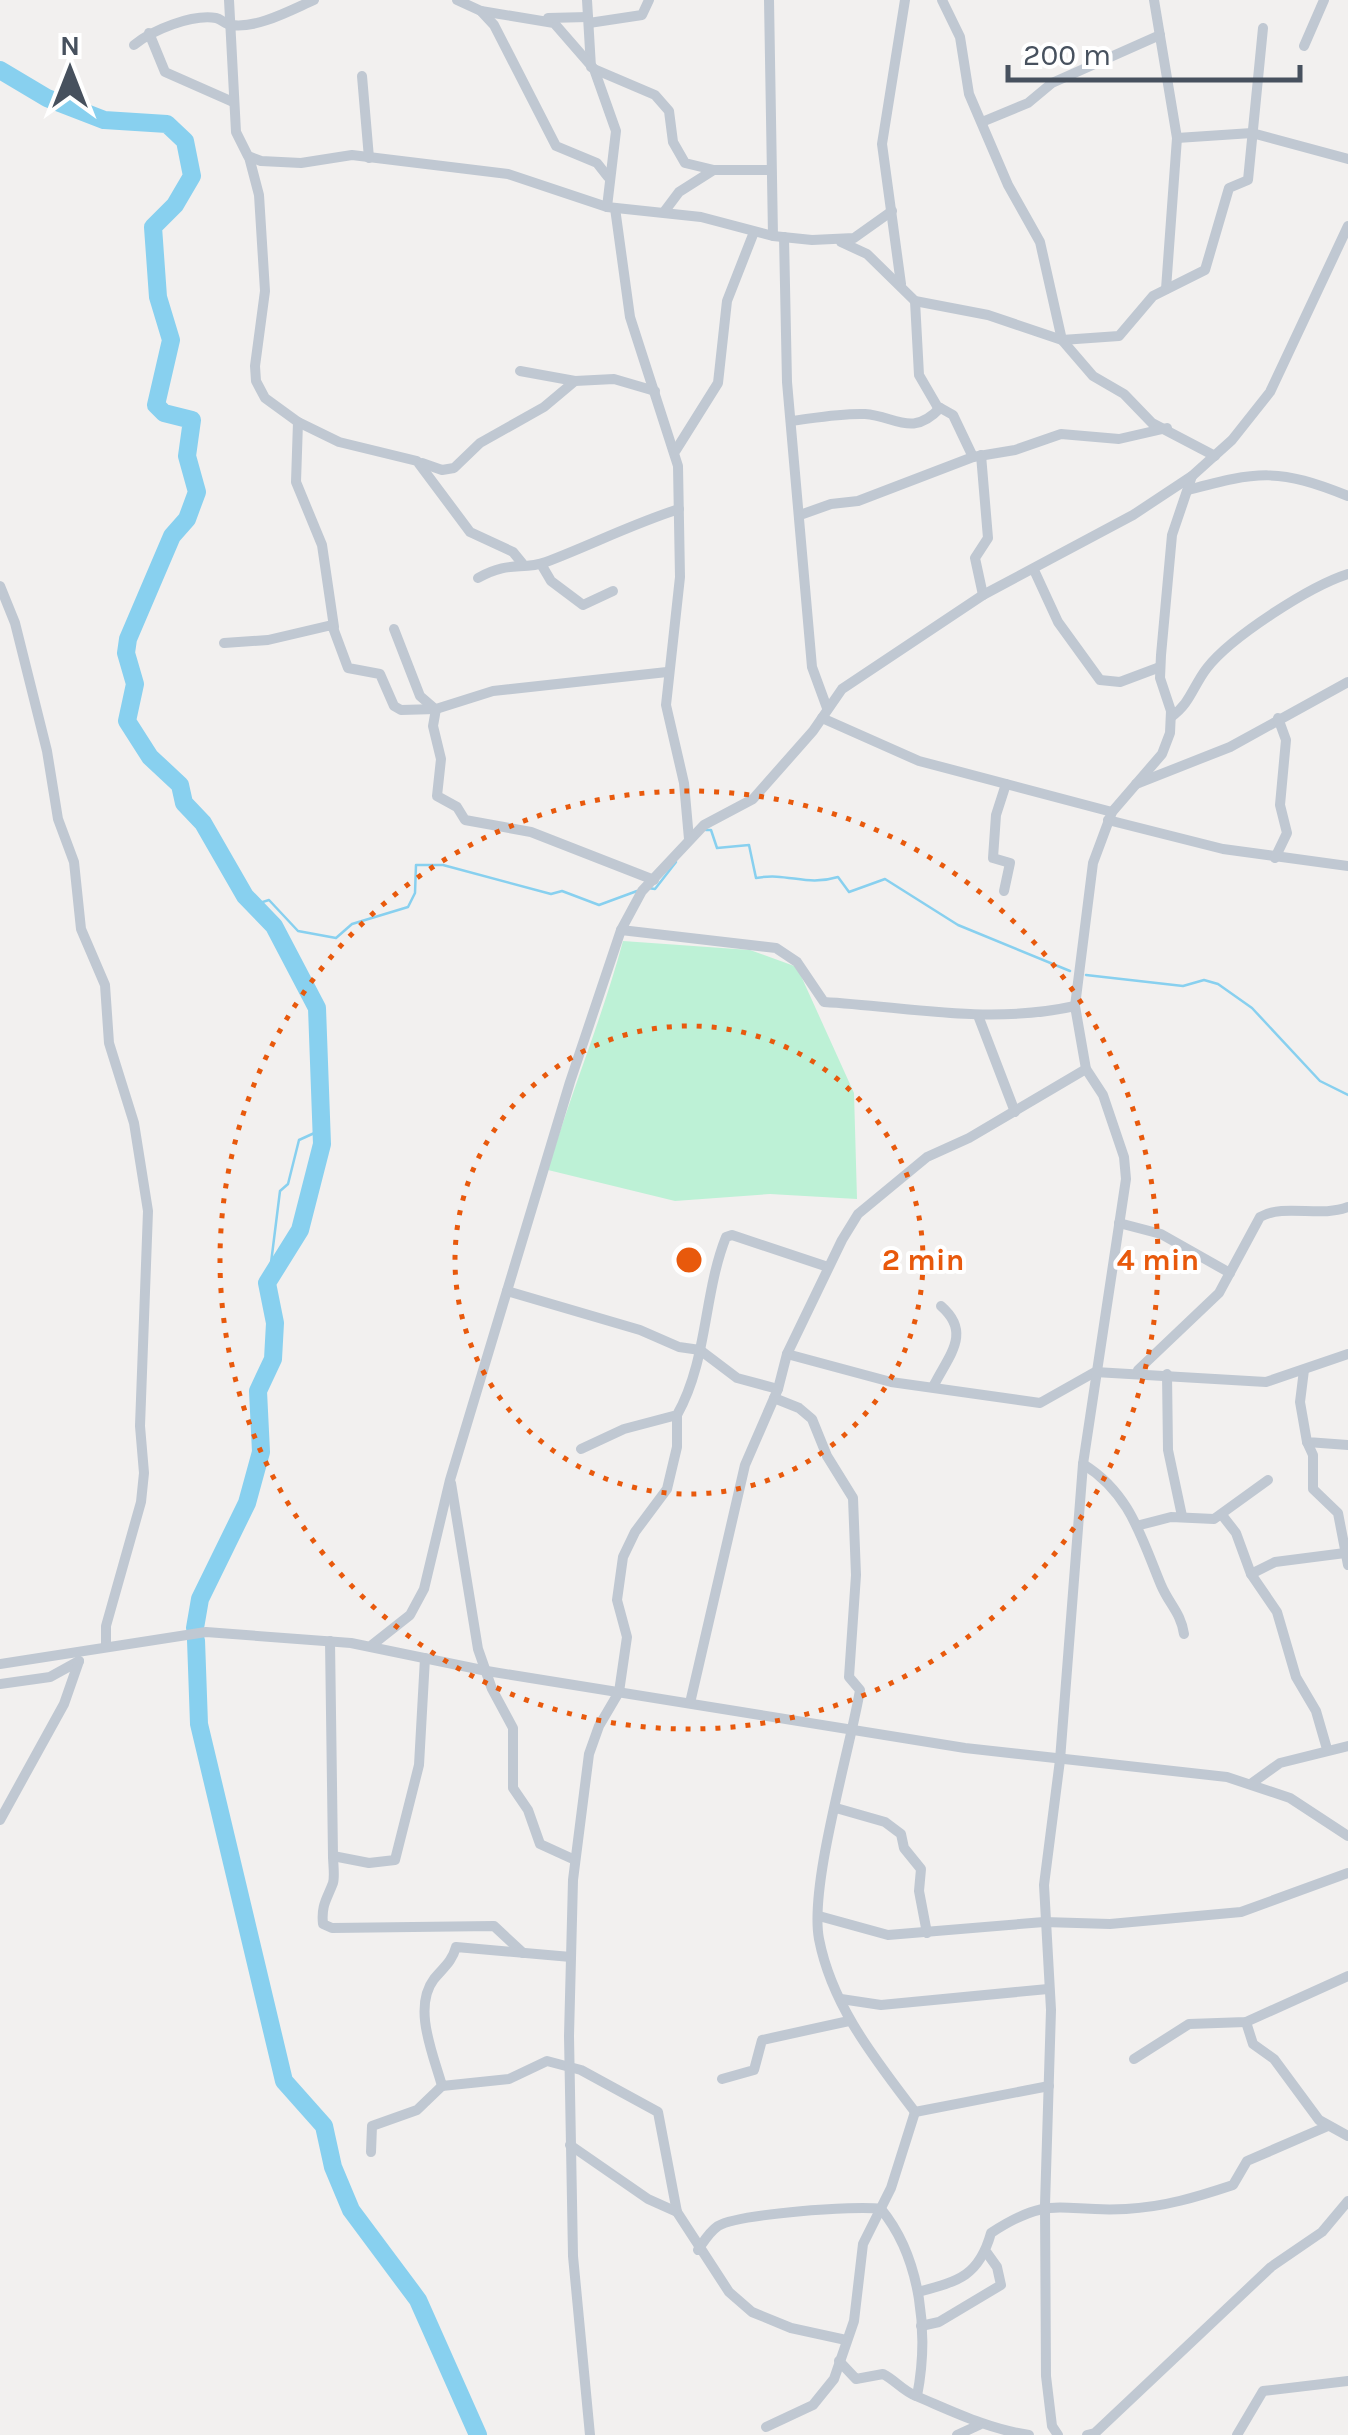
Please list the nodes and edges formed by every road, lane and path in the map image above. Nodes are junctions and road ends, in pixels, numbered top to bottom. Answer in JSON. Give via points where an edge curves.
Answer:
{"nodes":[{"id":1,"x":230,"y":0,"type":"edge"},
{"id":2,"x":314,"y":0,"type":"edge"},
{"id":3,"x":457,"y":0,"type":"edge"},
{"id":4,"x":587,"y":0,"type":"edge"},
{"id":5,"x":649,"y":0,"type":"edge"},
{"id":6,"x":770,"y":0,"type":"edge"},
{"id":7,"x":906,"y":0,"type":"edge"},
{"id":8,"x":942,"y":0,"type":"edge"},
{"id":9,"x":1154,"y":0,"type":"edge"},
{"id":10,"x":1324,"y":0,"type":"edge"},
{"id":11,"x":482,"y":11,"type":"junction"},
{"id":12,"x":542,"y":18,"type":"junction"},
{"id":13,"x":589,"y":20,"type":"junction"},
{"id":14,"x":231,"y":25,"type":"junction"},
{"id":15,"x":1263,"y":28,"type":"dead end"},
{"id":16,"x":148,"y":33,"type":"junction"},
{"id":17,"x":1160,"y":35,"type":"junction"},
{"id":18,"x":134,"y":45,"type":"dead end"},
{"id":19,"x":1304,"y":46,"type":"dead end"},
{"id":20,"x":592,"y":68,"type":"junction"},
{"id":21,"x":362,"y":76,"type":"dead end"},
{"id":22,"x":234,"y":102,"type":"junction"},
{"id":23,"x":982,"y":122,"type":"junction"},
{"id":24,"x":1252,"y":133,"type":"junction"},
{"id":25,"x":1177,"y":138,"type":"junction"},
{"id":26,"x":248,"y":156,"type":"junction"},
{"id":27,"x":369,"y":158,"type":"junction"},
{"id":28,"x":1348,"y":160,"type":"edge"},
{"id":29,"x":714,"y":170,"type":"junction"},
{"id":30,"x":769,"y":170,"type":"junction"},
{"id":31,"x":608,"y":177,"type":"junction"},
{"id":32,"x":611,"y":208,"type":"junction"},
{"id":33,"x":892,"y":211,"type":"junction"},
{"id":34,"x":664,"y":212,"type":"junction"},
{"id":35,"x":1348,"y":226,"type":"edge"},
{"id":36,"x":754,"y":232,"type":"junction"},
{"id":37,"x":779,"y":236,"type":"junction"},
{"id":38,"x":838,"y":241,"type":"junction"},
{"id":39,"x":901,"y":285,"type":"junction"},
{"id":40,"x":1166,"y":288,"type":"junction"},
{"id":41,"x":915,"y":301,"type":"junction"},
{"id":42,"x":1062,"y":340,"type":"junction"},
{"id":43,"x":520,"y":371,"type":"dead end"},
{"id":44,"x":576,"y":381,"type":"junction"},
{"id":45,"x":655,"y":392,"type":"junction"},
{"id":46,"x":940,"y":408,"type":"junction"},
{"id":47,"x":791,"y":421,"type":"junction"},
{"id":48,"x":298,"y":422,"type":"junction"},
{"id":49,"x":1168,"y":428,"type":"junction"},
{"id":50,"x":676,"y":451,"type":"junction"},
{"id":51,"x":977,"y":456,"type":"junction"},
{"id":52,"x":1215,"y":456,"type":"junction"},
{"id":53,"x":417,"y":461,"type":"junction"},
{"id":54,"x":1192,"y":476,"type":"junction"},
{"id":55,"x":1188,"y":490,"type":"junction"},
{"id":56,"x":1348,"y":496,"type":"edge"},
{"id":57,"x":678,"y":509,"type":"junction"},
{"id":58,"x":800,"y":515,"type":"junction"},
{"id":59,"x":522,"y":563,"type":"junction"},
{"id":60,"x":540,"y":564,"type":"junction"},
{"id":61,"x":1034,"y":570,"type":"junction"},
{"id":62,"x":1348,"y":574,"type":"edge"},
{"id":63,"x":478,"y":578,"type":"dead end"},
{"id":64,"x":0,"y":586,"type":"edge"},
{"id":65,"x":612,"y":592,"type":"dead end"},
{"id":66,"x":983,"y":595,"type":"junction"},
{"id":67,"x":334,"y":628,"type":"junction"},
{"id":68,"x":394,"y":629,"type":"dead end"},
{"id":69,"x":224,"y":643,"type":"dead end"},
{"id":70,"x":1160,"y":667,"type":"junction"},
{"id":71,"x":668,"y":672,"type":"junction"},
{"id":72,"x":1348,"y":682,"type":"edge"},
{"id":73,"x":436,"y":710,"type":"junction"},
{"id":74,"x":824,"y":713,"type":"junction"},
{"id":75,"x":1171,"y":718,"type":"junction"},
{"id":76,"x":1278,"y":718,"type":"junction"},
{"id":77,"x":1006,"y":784,"type":"junction"},
{"id":78,"x":1131,"y":786,"type":"junction"},
{"id":79,"x":1110,"y":816,"type":"junction"},
{"id":80,"x":689,"y":838,"type":"junction"},
{"id":81,"x":1275,"y":858,"type":"junction"},
{"id":82,"x":1348,"y":866,"type":"edge"},
{"id":83,"x":654,"y":880,"type":"junction"},
{"id":84,"x":1004,"y":891,"type":"dead end"},
{"id":85,"x":620,"y":930,"type":"junction"},
{"id":86,"x":1075,"y":1006,"type":"junction"},
{"id":87,"x":979,"y":1018,"type":"junction"},
{"id":88,"x":1086,"y":1069,"type":"junction"},
{"id":89,"x":1015,"y":1112,"type":"junction"},
{"id":90,"x":1348,"y":1208,"type":"edge"},
{"id":91,"x":1119,"y":1224,"type":"junction"},
{"id":92,"x":828,"y":1267,"type":"junction"},
{"id":93,"x":1230,"y":1273,"type":"junction"},
{"id":94,"x":507,"y":1290,"type":"junction"},
{"id":95,"x":940,"y":1306,"type":"dead end"},
{"id":96,"x":700,"y":1350,"type":"junction"},
{"id":97,"x":787,"y":1354,"type":"junction"},
{"id":98,"x":1348,"y":1354,"type":"edge"},
{"id":99,"x":1304,"y":1370,"type":"junction"},
{"id":100,"x":1137,"y":1371,"type":"junction"},
{"id":101,"x":1095,"y":1372,"type":"junction"},
{"id":102,"x":1166,"y":1374,"type":"junction"},
{"id":103,"x":934,"y":1385,"type":"junction"},
{"id":104,"x":776,"y":1394,"type":"junction"},
{"id":105,"x":677,"y":1416,"type":"junction"},
{"id":106,"x":1307,"y":1442,"type":"junction"},
{"id":107,"x":1348,"y":1446,"type":"edge"},
{"id":108,"x":581,"y":1449,"type":"dead end"},
{"id":109,"x":1083,"y":1464,"type":"junction"},
{"id":110,"x":450,"y":1480,"type":"junction"},
{"id":111,"x":1268,"y":1480,"type":"dead end"},
{"id":112,"x":1222,"y":1515,"type":"junction"},
{"id":113,"x":1182,"y":1516,"type":"junction"},
{"id":114,"x":1140,"y":1525,"type":"junction"},
{"id":115,"x":1347,"y":1561,"type":"edge"},
{"id":116,"x":1251,"y":1574,"type":"junction"},
{"id":117,"x":1184,"y":1634,"type":"dead end"},
{"id":118,"x":330,"y":1641,"type":"junction"},
{"id":119,"x":372,"y":1646,"type":"junction"},
{"id":120,"x":100,"y":1647,"type":"junction"},
{"id":121,"x":425,"y":1658,"type":"junction"},
{"id":122,"x":79,"y":1661,"type":"junction"},
{"id":123,"x":0,"y":1664,"type":"edge"},
{"id":124,"x":487,"y":1671,"type":"junction"},
{"id":125,"x":0,"y":1684,"type":"edge"},
{"id":126,"x":619,"y":1692,"type":"junction"},
{"id":127,"x":690,"y":1703,"type":"junction"},
{"id":128,"x":853,"y":1730,"type":"junction"},
{"id":129,"x":1348,"y":1746,"type":"edge"},
{"id":130,"x":1327,"y":1749,"type":"junction"},
{"id":131,"x":1060,"y":1760,"type":"junction"},
{"id":132,"x":1252,"y":1784,"type":"junction"},
{"id":133,"x":836,"y":1808,"type":"junction"},
{"id":134,"x":0,"y":1820,"type":"edge"},
{"id":135,"x":1348,"y":1836,"type":"edge"},
{"id":136,"x":333,"y":1856,"type":"junction"},
{"id":137,"x":575,"y":1860,"type":"junction"},
{"id":138,"x":1348,"y":1874,"type":"edge"},
{"id":139,"x":820,"y":1916,"type":"junction"},
{"id":140,"x":1044,"y":1922,"type":"junction"},
{"id":141,"x":928,"y":1932,"type":"junction"},
{"id":142,"x":523,"y":1953,"type":"junction"},
{"id":143,"x":571,"y":1956,"type":"junction"},
{"id":144,"x":1348,"y":1976,"type":"edge"},
{"id":145,"x":1048,"y":1989,"type":"junction"},
{"id":146,"x":841,"y":1999,"type":"junction"},
{"id":147,"x":849,"y":2021,"type":"junction"},
{"id":148,"x":1246,"y":2022,"type":"junction"},
{"id":149,"x":1134,"y":2059,"type":"dead end"},
{"id":150,"x":569,"y":2066,"type":"junction"},
{"id":151,"x":722,"y":2079,"type":"dead end"},
{"id":152,"x":442,"y":2086,"type":"junction"},
{"id":153,"x":1049,"y":2086,"type":"junction"},
{"id":154,"x":915,"y":2112,"type":"junction"},
{"id":155,"x":1328,"y":2126,"type":"junction"},
{"id":156,"x":1348,"y":2136,"type":"edge"},
{"id":157,"x":570,"y":2145,"type":"junction"},
{"id":158,"x":371,"y":2152,"type":"dead end"},
{"id":159,"x":1348,"y":2201,"type":"edge"},
{"id":160,"x":1045,"y":2205,"type":"junction"},
{"id":161,"x":881,"y":2208,"type":"junction"},
{"id":162,"x":677,"y":2212,"type":"junction"},
{"id":163,"x":698,"y":2250,"type":"junction"},
{"id":164,"x":987,"y":2253,"type":"junction"},
{"id":165,"x":918,"y":2292,"type":"junction"},
{"id":166,"x":921,"y":2326,"type":"junction"},
{"id":167,"x":846,"y":2340,"type":"junction"},
{"id":168,"x":838,"y":2361,"type":"junction"},
{"id":169,"x":1348,"y":2381,"type":"edge"},
{"id":170,"x":917,"y":2396,"type":"junction"},
{"id":171,"x":979,"y":2426,"type":"junction"},
{"id":172,"x":766,"y":2427,"type":"dead end"},
{"id":173,"x":590,"y":2435,"type":"edge"},
{"id":174,"x":957,"y":2435,"type":"edge"},
{"id":175,"x":1030,"y":2435,"type":"edge"},
{"id":176,"x":1058,"y":2435,"type":"edge"},
{"id":177,"x":1086,"y":2435,"type":"edge"},
{"id":178,"x":1237,"y":2435,"type":"edge"}],
"edges":[{"from":1,"to":14,"type":"street"},
{"from":2,"to":14,"type":"street"},
{"from":3,"to":11,"type":"street"},
{"from":4,"to":13,"type":"street"},
{"from":5,"to":13,"type":"street","via":[[642,15]]},
{"from":6,"to":30,"type":"street"},
{"from":7,"to":33,"type":"street","via":[[882,144]]},
{"from":8,"to":23,"type":"street","via":[[960,38],[967,86]]},
{"from":9,"to":17,"type":"street"},
{"from":10,"to":19,"type":"street"},
{"from":11,"to":12,"type":"street"},
{"from":11,"to":31,"type":"street","via":[[556,146],[597,163]]},
{"from":12,"to":13,"type":"street"},
{"from":12,"to":20,"type":"street"},
{"from":13,"to":20,"type":"street"},
{"from":14,"to":16,"type":"street","via":[[202,19]]},
{"from":14,"to":22,"type":"street"},
{"from":15,"to":24,"type":"street"},
{"from":16,"to":18,"type":"street"},
{"from":16,"to":22,"type":"street","via":[[165,72]]},
{"from":17,"to":23,"type":"street"},
{"from":17,"to":25,"type":"street"},
{"from":20,"to":29,"type":"street","via":[[656,95],[669,111],[680,158]]},
{"from":20,"to":31,"type":"street","via":[[616,131]]},
{"from":21,"to":27,"type":"street"},
{"from":22,"to":26,"type":"street","via":[[236,132]]},
{"from":23,"to":42,"type":"street","via":[[1040,242]]},
{"from":24,"to":25,"type":"street"},
{"from":24,"to":28,"type":"street"},
{"from":24,"to":40,"type":"street","via":[[1248,180],[1229,188],[1210,262],[1198,276]]},
{"from":25,"to":40,"type":"street"},
{"from":26,"to":27,"type":"street","via":[[276,164]]},
{"from":26,"to":48,"type":"street","via":[[257,182],[264,273],[256,381],[266,398]]},
{"from":27,"to":32,"type":"street","via":[[508,174]]},
{"from":29,"to":30,"type":"street"},
{"from":29,"to":34,"type":"street","via":[[679,192]]},
{"from":30,"to":37,"type":"street"},
{"from":31,"to":32,"type":"street"},
{"from":32,"to":34,"type":"street"},
{"from":32,"to":45,"type":"street","via":[[626,303]]},
{"from":33,"to":38,"type":"street","via":[[868,232]]},
{"from":33,"to":39,"type":"street"},
{"from":34,"to":36,"type":"street"},
{"from":35,"to":52,"type":"street","via":[[1270,392]]},
{"from":36,"to":37,"type":"street"},
{"from":36,"to":50,"type":"street","via":[[728,301],[718,383]]},
{"from":37,"to":38,"type":"street"},
{"from":37,"to":47,"type":"street"},
{"from":38,"to":39,"type":"street","via":[[867,254]]},
{"from":39,"to":41,"type":"street"},
{"from":40,"to":42,"type":"street","via":[[1120,336]]},
{"from":41,"to":42,"type":"street","via":[[988,314]]},
{"from":41,"to":46,"type":"street","via":[[919,375]]},
{"from":42,"to":49,"type":"street","via":[[1094,376],[1152,423]]},
{"from":43,"to":44,"type":"street"},
{"from":44,"to":45,"type":"street","via":[[614,379]]},
{"from":44,"to":53,"type":"street","via":[[480,442],[454,468]]},
{"from":45,"to":50,"type":"street"},
{"from":46,"to":47,"type":"street","via":[[904,425],[860,414]]},
{"from":46,"to":51,"type":"street","via":[[952,415]]},
{"from":47,"to":58,"type":"street"},
{"from":48,"to":53,"type":"street","via":[[339,442]]},
{"from":48,"to":67,"type":"street","via":[[296,482],[322,544]]},
{"from":49,"to":51,"type":"street","via":[[1119,439],[1071,432]]},
{"from":49,"to":52,"type":"street"},
{"from":50,"to":57,"type":"street"},
{"from":51,"to":58,"type":"street","via":[[858,501]]},
{"from":51,"to":66,"type":"street","via":[[987,481],[988,538],[974,558]]},
{"from":52,"to":54,"type":"street"},
{"from":53,"to":59,"type":"street","via":[[470,532],[514,552]]},
{"from":54,"to":55,"type":"street"},
{"from":54,"to":61,"type":"street"},
{"from":55,"to":56,"type":"street","via":[[1264,472]]},
{"from":55,"to":70,"type":"street","via":[[1172,535]]},
{"from":57,"to":60,"type":"street"},
{"from":57,"to":71,"type":"street","via":[[680,577]]},
{"from":58,"to":74,"type":"street","via":[[812,668]]},
{"from":59,"to":60,"type":"street"},
{"from":59,"to":63,"type":"street"},
{"from":60,"to":65,"type":"street","via":[[583,605]]},
{"from":61,"to":66,"type":"street"},
{"from":61,"to":70,"type":"street","via":[[1058,622],[1100,680],[1120,682]]},
{"from":62,"to":75,"type":"street","via":[[1228,644],[1187,706]]},
{"from":64,"to":120,"type":"street","via":[[74,862],[81,929],[104,985],[109,1043],[134,1124],[148,1211],[141,1502]]},
{"from":66,"to":74,"type":"street","via":[[866,671]]},
{"from":67,"to":69,"type":"street","via":[[324,624],[273,640]]},
{"from":67,"to":73,"type":"street","via":[[348,668],[380,674],[396,709]]},
{"from":68,"to":73,"type":"street","via":[[420,696]]},
{"from":70,"to":75,"type":"street"},
{"from":71,"to":73,"type":"street","via":[[493,691]]},
{"from":71,"to":80,"type":"street","via":[[667,716]]},
{"from":72,"to":76,"type":"street"},
{"from":73,"to":83,"type":"street","via":[[437,796],[465,820],[530,832]]},
{"from":74,"to":77,"type":"street","via":[[919,761]]},
{"from":74,"to":80,"type":"street","via":[[753,799]]},
{"from":75,"to":78,"type":"street","via":[[1162,754]]},
{"from":76,"to":78,"type":"street","via":[[1230,748]]},
{"from":76,"to":81,"type":"street","via":[[1286,740],[1280,806],[1287,833]]},
{"from":77,"to":79,"type":"street"},
{"from":77,"to":84,"type":"street","via":[[993,858],[1010,863]]},
{"from":78,"to":79,"type":"street"},
{"from":79,"to":81,"type":"street","via":[[1178,840]]},
{"from":79,"to":86,"type":"street","via":[[1089,880]]},
{"from":80,"to":83,"type":"street"},
{"from":81,"to":82,"type":"street"},
{"from":83,"to":85,"type":"street"},
{"from":85,"to":87,"type":"street","via":[[776,948],[797,962],[824,1002]]},
{"from":85,"to":94,"type":"street"},
{"from":86,"to":87,"type":"street"},
{"from":86,"to":88,"type":"street"},
{"from":87,"to":89,"type":"street"},
{"from":88,"to":89,"type":"street"},
{"from":88,"to":91,"type":"street","via":[[1124,1156]]},
{"from":89,"to":92,"type":"street","via":[[926,1157],[877,1196],[858,1214]]},
{"from":90,"to":93,"type":"street","via":[[1260,1216]]},
{"from":91,"to":93,"type":"street","via":[[1161,1234]]},
{"from":91,"to":101,"type":"street"},
{"from":92,"to":96,"type":"street","via":[[726,1237]]},
{"from":92,"to":97,"type":"street"},
{"from":93,"to":100,"type":"street","via":[[1202,1314]]},
{"from":94,"to":96,"type":"street"},
{"from":94,"to":110,"type":"street"},
{"from":95,"to":103,"type":"street","via":[[958,1327]]},
{"from":96,"to":104,"type":"street","via":[[737,1378]]},
{"from":96,"to":105,"type":"street"},
{"from":97,"to":103,"type":"street","via":[[866,1376]]},
{"from":97,"to":104,"type":"street"},
{"from":98,"to":99,"type":"street"},
{"from":99,"to":102,"type":"street","via":[[1266,1382]]},
{"from":99,"to":106,"type":"street","via":[[1300,1402]]},
{"from":100,"to":101,"type":"street"},
{"from":100,"to":102,"type":"street"},
{"from":101,"to":103,"type":"street","via":[[1040,1403]]},
{"from":101,"to":109,"type":"street"},
{"from":102,"to":113,"type":"street","via":[[1168,1450]]},
{"from":104,"to":127,"type":"street","via":[[734,1501]]},
{"from":104,"to":128,"type":"street","via":[[812,1419],[853,1498],[849,1678],[860,1690]]},
{"from":105,"to":108,"type":"street"},
{"from":105,"to":126,"type":"street","via":[[667,1488],[623,1557],[617,1600],[627,1637]]},
{"from":106,"to":107,"type":"street"},
{"from":106,"to":115,"type":"street","via":[[1314,1488],[1338,1512]]},
{"from":109,"to":114,"type":"street","via":[[1107,1480]]},
{"from":109,"to":131,"type":"street"},
{"from":110,"to":119,"type":"street","via":[[418,1604]]},
{"from":110,"to":124,"type":"street"},
{"from":111,"to":112,"type":"street"},
{"from":112,"to":113,"type":"street"},
{"from":112,"to":116,"type":"street","via":[[1236,1532]]},
{"from":113,"to":114,"type":"street"},
{"from":114,"to":117,"type":"street"},
{"from":115,"to":116,"type":"street","via":[[1275,1562]]},
{"from":116,"to":130,"type":"street","via":[[1277,1612]]},
{"from":118,"to":119,"type":"street"},
{"from":118,"to":120,"type":"street","via":[[206,1632]]},
{"from":118,"to":136,"type":"street"},
{"from":119,"to":121,"type":"street"},
{"from":120,"to":122,"type":"street"},
{"from":120,"to":123,"type":"street"},
{"from":121,"to":124,"type":"street"},
{"from":121,"to":136,"type":"street","via":[[419,1765],[395,1860]]},
{"from":122,"to":125,"type":"street","via":[[50,1677]]},
{"from":122,"to":134,"type":"street","via":[[64,1704]]},
{"from":124,"to":126,"type":"street"},
{"from":124,"to":137,"type":"street","via":[[513,1728],[513,1788],[531,1828],[540,1844]]},
{"from":126,"to":127,"type":"street"},
{"from":126,"to":137,"type":"street","via":[[590,1754]]},
{"from":127,"to":128,"type":"street"},
{"from":128,"to":131,"type":"street"},
{"from":128,"to":133,"type":"street"},
{"from":129,"to":130,"type":"street"},
{"from":130,"to":132,"type":"street","via":[[1280,1764]]},
{"from":131,"to":132,"type":"street"},
{"from":131,"to":140,"type":"street"},
{"from":132,"to":135,"type":"street","via":[[1290,1798]]},
{"from":133,"to":139,"type":"street"},
{"from":133,"to":141,"type":"street","via":[[885,1822],[901,1834],[921,1868]]},
{"from":136,"to":142,"type":"street","via":[[323,1924],[494,1926]]},
{"from":137,"to":143,"type":"street"},
{"from":138,"to":140,"type":"street","via":[[1241,1912],[1110,1924]]},
{"from":139,"to":141,"type":"street","via":[[888,1935]]},
{"from":139,"to":146,"type":"street","via":[[819,1938]]},
{"from":140,"to":141,"type":"street"},
{"from":140,"to":145,"type":"street"},
{"from":142,"to":143,"type":"street"},
{"from":142,"to":152,"type":"street","via":[[460,1945],[432,1980],[424,2012]]},
{"from":143,"to":150,"type":"street"},
{"from":144,"to":148,"type":"street"},
{"from":145,"to":146,"type":"street","via":[[881,2005]]},
{"from":145,"to":153,"type":"street"},
{"from":146,"to":147,"type":"street"},
{"from":147,"to":151,"type":"street","via":[[762,2040],[754,2070]]},
{"from":147,"to":154,"type":"street"},
{"from":148,"to":149,"type":"street","via":[[1189,2024]]},
{"from":148,"to":155,"type":"street","via":[[1253,2044],[1274,2059]]},
{"from":150,"to":152,"type":"street","via":[[547,2061],[509,2080]]},
{"from":150,"to":157,"type":"street"},
{"from":150,"to":162,"type":"street","via":[[658,2112]]},
{"from":152,"to":158,"type":"street","via":[[417,2110],[372,2126]]},
{"from":153,"to":154,"type":"street"},
{"from":153,"to":160,"type":"street"},
{"from":154,"to":161,"type":"street"},
{"from":155,"to":156,"type":"street"},
{"from":155,"to":160,"type":"street","via":[[1247,2161],[1233,2185],[1175,2204],[1122,2210]]},
{"from":157,"to":162,"type":"street"},
{"from":157,"to":173,"type":"street","via":[[575,2308]]},
{"from":159,"to":177,"type":"street","via":[[1312,2241],[1271,2268],[1144,2390]]},
{"from":160,"to":164,"type":"street","via":[[991,2233]]},
{"from":160,"to":176,"type":"street","via":[[1048,2401]]},
{"from":161,"to":163,"type":"street","via":[[729,2221]]},
{"from":161,"to":165,"type":"street"},
{"from":161,"to":167,"type":"street","via":[[863,2244]]},
{"from":162,"to":163,"type":"street"},
{"from":163,"to":167,"type":"street","via":[[752,2312]]},
{"from":164,"to":165,"type":"street","via":[[969,2273]]},
{"from":164,"to":166,"type":"street","via":[[1000,2286]]},
{"from":165,"to":166,"type":"street"},
{"from":166,"to":170,"type":"street"},
{"from":167,"to":168,"type":"street"},
{"from":168,"to":170,"type":"street","via":[[856,2379],[882,2374]]},
{"from":168,"to":172,"type":"street","via":[[834,2380],[813,2405]]},
{"from":169,"to":178,"type":"street","via":[[1263,2391]]},
{"from":170,"to":171,"type":"street"},
{"from":171,"to":174,"type":"street"},
{"from":171,"to":175,"type":"street"}]}
